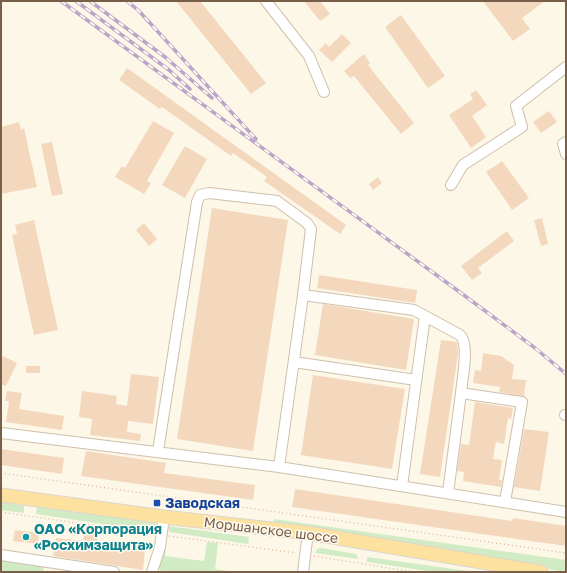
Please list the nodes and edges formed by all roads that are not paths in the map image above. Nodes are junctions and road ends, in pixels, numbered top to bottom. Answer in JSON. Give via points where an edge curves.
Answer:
{"nodes":[{"id":1,"x":266,"y":1,"type":"edge"},
{"id":2,"x":566,"y":67,"type":"edge"},
{"id":3,"x":324,"y":92,"type":"dead end"},
{"id":4,"x":566,"y":142,"type":"edge"},
{"id":5,"x":566,"y":154,"type":"edge"},
{"id":6,"x":451,"y":185,"type":"dead end"},
{"id":7,"x":303,"y":295,"type":"junction"},
{"id":8,"x":425,"y":316,"type":"junction"},
{"id":9,"x":294,"y":362,"type":"junction"},
{"id":10,"x":416,"y":380,"type":"junction"},
{"id":11,"x":461,"y":393,"type":"junction"},
{"id":12,"x":1,"y":433,"type":"edge"},
{"id":13,"x":158,"y":451,"type":"junction"},
{"id":14,"x":279,"y":467,"type":"junction"},
{"id":15,"x":402,"y":486,"type":"junction"},
{"id":16,"x":448,"y":493,"type":"junction"},
{"id":17,"x":1,"y":495,"type":"edge"},
{"id":18,"x":505,"y":502,"type":"junction"},
{"id":19,"x":566,"y":512,"type":"edge"},
{"id":20,"x":164,"y":517,"type":"junction"},
{"id":21,"x":308,"y":533,"type":"junction"},
{"id":22,"x":1,"y":555,"type":"edge"},
{"id":23,"x":46,"y":567,"type":"edge"},
{"id":24,"x":114,"y":572,"type":"edge"},
{"id":25,"x":152,"y":572,"type":"edge"},
{"id":26,"x":303,"y":572,"type":"edge"},
{"id":27,"x":541,"y":572,"type":"edge"}],
"edges":[{"from":1,"to":3,"type":"street","via":[[309,56]]},
{"from":2,"to":6,"type":"street","via":[[516,106],[522,126],[463,165]]},
{"from":4,"to":5,"type":"street","via":[[563,144]]},
{"from":7,"to":8,"type":"street","via":[[414,310]]},
{"from":7,"to":9,"type":"street"},
{"from":7,"to":13,"type":"street","via":[[311,229],[307,223],[277,201],[209,193],[200,195]]},
{"from":8,"to":10,"type":"street"},
{"from":8,"to":11,"type":"street","via":[[464,338]]},
{"from":9,"to":10,"type":"street"},
{"from":9,"to":14,"type":"street"},
{"from":10,"to":15,"type":"street"},
{"from":11,"to":16,"type":"street"},
{"from":11,"to":18,"type":"street","via":[[522,402]]},
{"from":12,"to":13,"type":"street"},
{"from":13,"to":14,"type":"street"},
{"from":14,"to":15,"type":"street"},
{"from":15,"to":16,"type":"street"},
{"from":16,"to":18,"type":"street"},
{"from":17,"to":20,"type":"main road","name":"Моршанское шоссе"},
{"from":18,"to":19,"type":"street"},
{"from":20,"to":21,"type":"main road","name":"Моршанское шоссе"},
{"from":20,"to":25,"type":"street","via":[[160,548]]},
{"from":21,"to":26,"type":"street"},
{"from":21,"to":27,"type":"main road","name":"Моршанское шоссе"},
{"from":22,"to":23,"type":"street"},
{"from":23,"to":24,"type":"street"}]}
